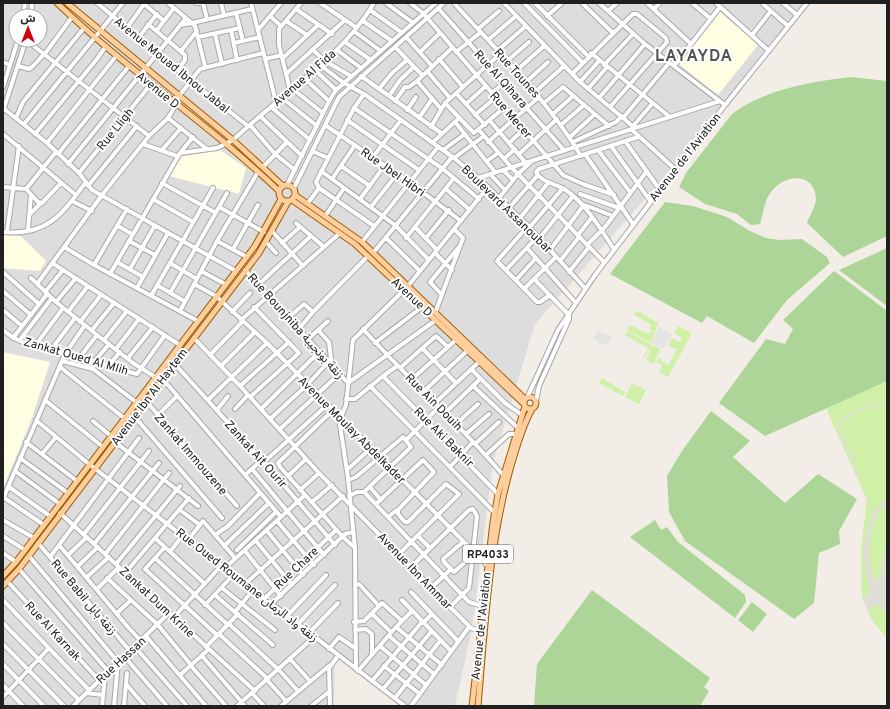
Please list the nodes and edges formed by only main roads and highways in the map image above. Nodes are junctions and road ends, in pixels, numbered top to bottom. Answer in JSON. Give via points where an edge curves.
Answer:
{"nodes":[{"id":1,"x":57,"y":3,"type":"edge"},
{"id":2,"x":67,"y":3,"type":"edge"},
{"id":3,"x":285,"y":185,"type":"junction"},
{"id":4,"x":279,"y":191,"type":"junction"},
{"id":5,"x":281,"y":199,"type":"junction"},
{"id":6,"x":292,"y":199,"type":"junction"},
{"id":7,"x":371,"y":254,"type":"junction"},
{"id":8,"x":406,"y":288,"type":"junction"},
{"id":9,"x":525,"y":402,"type":"junction"},
{"id":10,"x":532,"y":409,"type":"junction"},
{"id":11,"x":36,"y":541,"type":"junction"},
{"id":12,"x":3,"y":576,"type":"edge"},
{"id":13,"x":3,"y":586,"type":"edge"},
{"id":14,"x":485,"y":607,"type":"junction"},
{"id":15,"x":483,"y":632,"type":"junction"},
{"id":16,"x":472,"y":706,"type":"edge"},
{"id":17,"x":478,"y":706,"type":"edge"}],
"edges":[{"from":1,"to":4,"type":"main road","name":"Avenue D"},
{"from":2,"to":3,"type":"main road","name":"Avenue D"},
{"from":3,"to":4,"type":"main road"},
{"from":3,"to":6,"type":"main road","via":[[294,188]]},
{"from":4,"to":5,"type":"main road"},
{"from":5,"to":6,"type":"main road"},
{"from":5,"to":11,"type":"main road","name":"Avenue Ibn Al Haytem","via":[[264,232],[247,257],[50,516]]},
{"from":6,"to":7,"type":"main road","name":"Avenue D"},
{"from":6,"to":7,"type":"main road","name":"Avenue D","via":[[308,204],[326,216],[362,242]]},
{"from":6,"to":11,"type":"main road","name":"Avenue Ibn Al Haytem","via":[[266,242],[222,302],[95,469]]},
{"from":7,"to":8,"type":"main road","name":"Avenue D"},
{"from":8,"to":9,"type":"main road","name":"Avenue D","via":[[435,313]]},
{"from":8,"to":9,"type":"main road","name":"Avenue D","via":[[422,307]]},
{"from":9,"to":10,"type":"main road"},
{"from":9,"to":10,"type":"main road","number":"RP4033","via":[[532,397],[536,401]]},
{"from":9,"to":14,"type":"main road","name":"Avenue de l'Aviation","number":"RP4033","via":[[494,512]]},
{"from":10,"to":14,"type":"main road","name":"Avenue de l'Aviation","number":"RP4033","via":[[520,436],[500,507]]},
{"from":11,"to":12,"type":"main road","name":"Avenue Ibn Al Haytem"},
{"from":11,"to":13,"type":"main road","name":"Avenue Ibn Al Haytem","via":[[29,556]]},
{"from":14,"to":15,"type":"main road","name":"Avenue de l'Aviation","number":"RP4033"},
{"from":15,"to":16,"type":"main road","name":"Avenue de l'Aviation","number":"RP4033"},
{"from":15,"to":17,"type":"main road","name":"Avenue de l'Aviation","number":"RP4033"}]}
